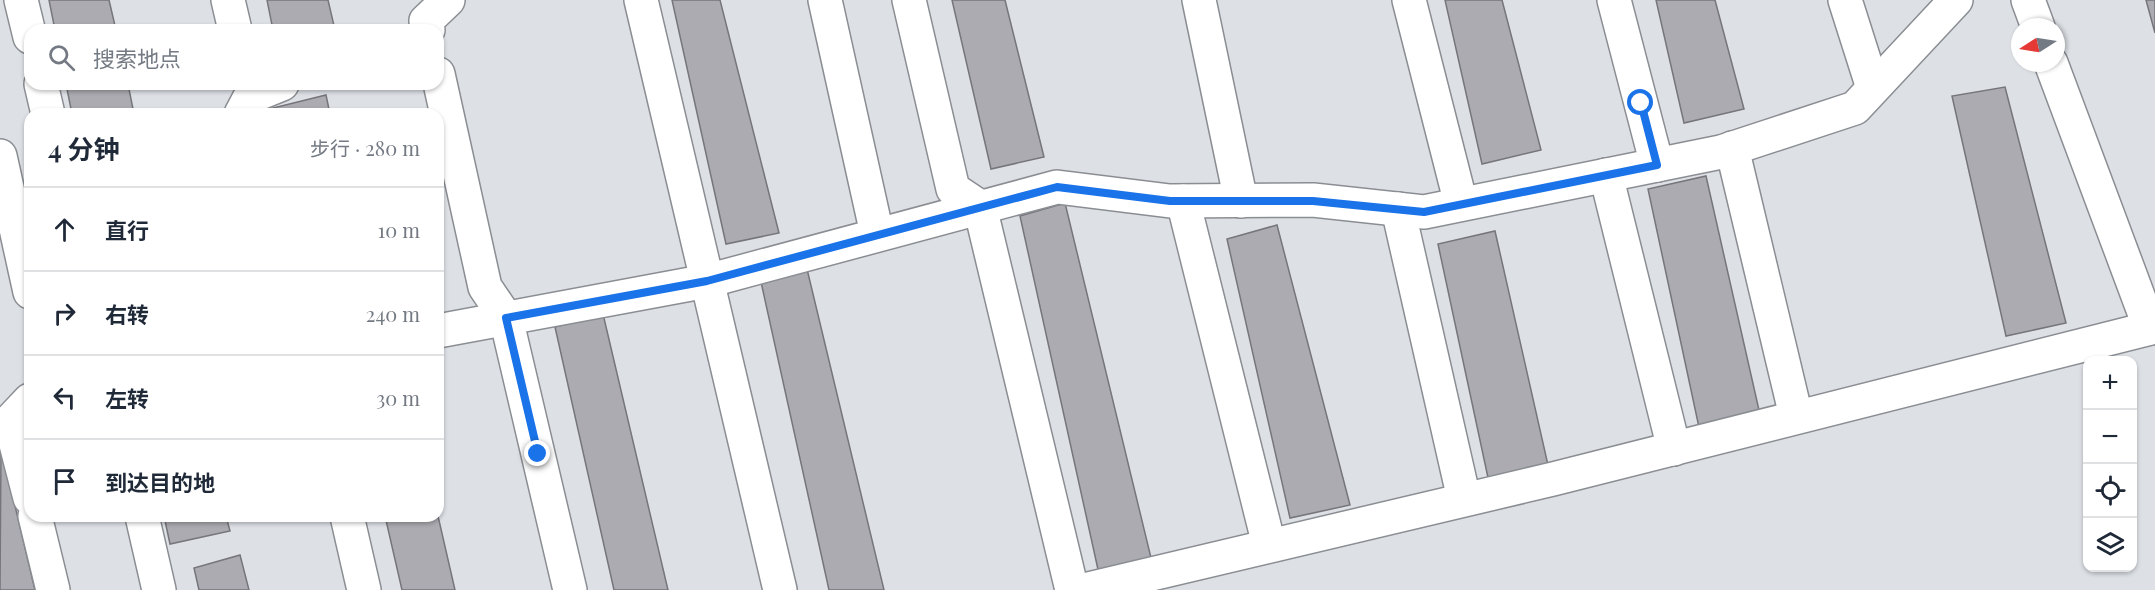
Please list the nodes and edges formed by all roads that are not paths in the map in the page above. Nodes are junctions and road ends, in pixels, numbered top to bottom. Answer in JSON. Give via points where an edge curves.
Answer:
{"nodes":[{"id":1,"x":21,"y":0,"type":"edge"},
{"id":2,"x":228,"y":0,"type":"edge"},
{"id":3,"x":641,"y":0,"type":"edge"},
{"id":4,"x":825,"y":0,"type":"edge"},
{"id":5,"x":909,"y":0,"type":"edge"},
{"id":6,"x":1199,"y":0,"type":"edge"},
{"id":7,"x":1409,"y":0,"type":"edge"},
{"id":8,"x":1614,"y":0,"type":"edge"},
{"id":9,"x":1845,"y":0,"type":"edge"},
{"id":10,"x":1956,"y":0,"type":"edge"},
{"id":11,"x":2028,"y":0,"type":"edge"},
{"id":12,"x":2035,"y":18,"type":"edge"},
{"id":13,"x":27,"y":24,"type":"edge"},
{"id":14,"x":234,"y":24,"type":"edge"},
{"id":15,"x":2054,"y":72,"type":"edge"},
{"id":16,"x":1873,"y":88,"type":"junction"},
{"id":17,"x":42,"y":90,"type":"edge"},
{"id":18,"x":271,"y":90,"type":"edge"},
{"id":19,"x":442,"y":90,"type":"edge"},
{"id":20,"x":248,"y":102,"type":"edge"},
{"id":21,"x":47,"y":108,"type":"edge"},
{"id":22,"x":1732,"y":148,"type":"junction"},
{"id":23,"x":0,"y":156,"type":"edge"},
{"id":24,"x":1657,"y":165,"type":"junction"},
{"id":25,"x":1606,"y":175,"type":"junction"},
{"id":26,"x":1183,"y":201,"type":"junction"},
{"id":27,"x":1241,"y":201,"type":"junction"},
{"id":28,"x":1461,"y":204,"type":"junction"},
{"id":29,"x":980,"y":207,"type":"junction"},
{"id":30,"x":1398,"y":209,"type":"junction"},
{"id":31,"x":877,"y":234,"type":"junction"},
{"id":32,"x":24,"y":265,"type":"edge"},
{"id":33,"x":707,"y":281,"type":"junction"},
{"id":34,"x":506,"y":318,"type":"junction"},
{"id":35,"x":2153,"y":327,"type":"edge"},
{"id":36,"x":444,"y":330,"type":"edge"},
{"id":37,"x":24,"y":406,"type":"edge"},
{"id":38,"x":1796,"y":416,"type":"junction"},
{"id":39,"x":1674,"y":449,"type":"junction"},
{"id":40,"x":24,"y":475,"type":"edge"},
{"id":41,"x":1464,"y":499,"type":"junction"},
{"id":42,"x":36,"y":522,"type":"edge"},
{"id":43,"x":143,"y":522,"type":"edge"},
{"id":44,"x":348,"y":522,"type":"edge"},
{"id":45,"x":1269,"y":545,"type":"junction"},
{"id":46,"x":53,"y":590,"type":"edge"},
{"id":47,"x":159,"y":590,"type":"edge"},
{"id":48,"x":364,"y":590,"type":"edge"},
{"id":49,"x":570,"y":590,"type":"edge"},
{"id":50,"x":780,"y":590,"type":"edge"},
{"id":51,"x":1072,"y":590,"type":"edge"},
{"id":52,"x":1084,"y":590,"type":"edge"}],
"edges":[{"from":1,"to":13,"type":"street"},
{"from":2,"to":14,"type":"street"},
{"from":3,"to":33,"type":"street"},
{"from":4,"to":31,"type":"street"},
{"from":5,"to":29,"type":"street","via":[[953,189]]},
{"from":6,"to":27,"type":"street"},
{"from":7,"to":28,"type":"street"},
{"from":8,"to":24,"type":"street"},
{"from":9,"to":16,"type":"street"},
{"from":10,"to":16,"type":"street"},
{"from":11,"to":12,"type":"street"},
{"from":15,"to":35,"type":"street"},
{"from":16,"to":22,"type":"street","via":[[1855,108]]},
{"from":17,"to":21,"type":"street"},
{"from":18,"to":20,"type":"street"},
{"from":19,"to":34,"type":"street","via":[[485,287]]},
{"from":22,"to":24,"type":"street"},
{"from":22,"to":38,"type":"street"},
{"from":23,"to":32,"type":"street"},
{"from":24,"to":25,"type":"street"},
{"from":25,"to":28,"type":"street"},
{"from":25,"to":39,"type":"street"},
{"from":26,"to":27,"type":"street"},
{"from":26,"to":29,"type":"street","via":[[1057,187]]},
{"from":26,"to":45,"type":"street"},
{"from":27,"to":30,"type":"street","via":[[1313,201]]},
{"from":28,"to":30,"type":"street","via":[[1424,212]]},
{"from":29,"to":31,"type":"street"},
{"from":29,"to":51,"type":"street"},
{"from":30,"to":41,"type":"street"},
{"from":31,"to":33,"type":"street"},
{"from":33,"to":34,"type":"street"},
{"from":33,"to":50,"type":"street"},
{"from":34,"to":36,"type":"street"},
{"from":34,"to":49,"type":"street"},
{"from":35,"to":38,"type":"street"},
{"from":37,"to":40,"type":"street","via":[[10,421]]},
{"from":38,"to":39,"type":"street"},
{"from":39,"to":41,"type":"street"},
{"from":41,"to":45,"type":"street"},
{"from":42,"to":46,"type":"street"},
{"from":43,"to":47,"type":"street"},
{"from":44,"to":48,"type":"street"},
{"from":45,"to":52,"type":"street"}]}
